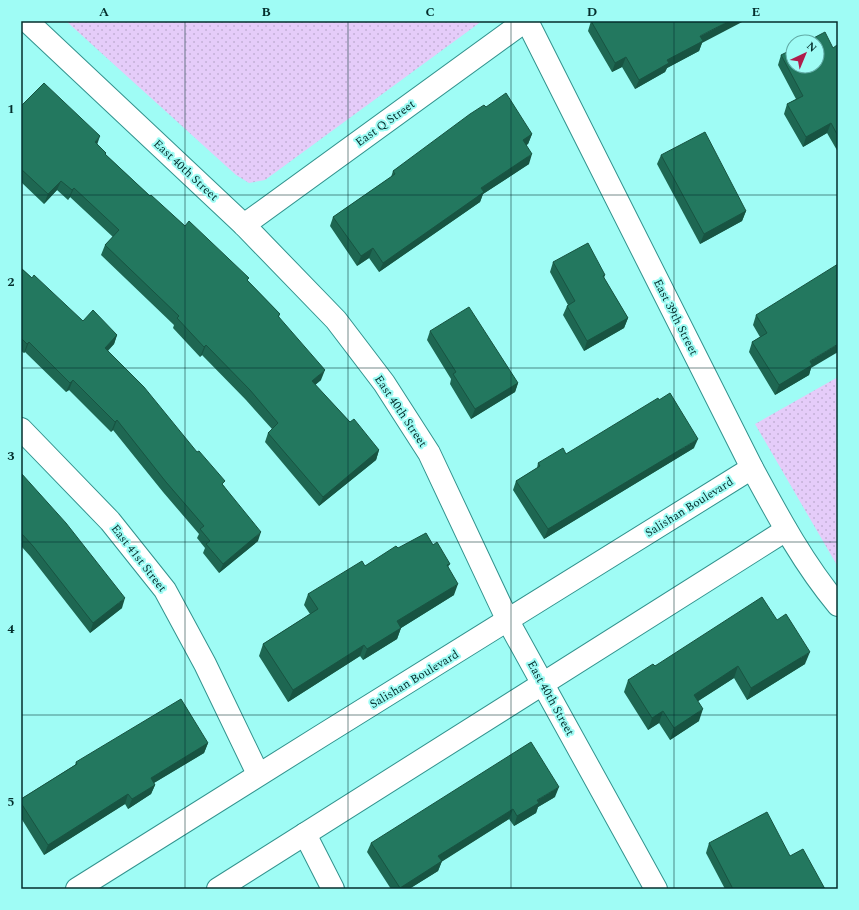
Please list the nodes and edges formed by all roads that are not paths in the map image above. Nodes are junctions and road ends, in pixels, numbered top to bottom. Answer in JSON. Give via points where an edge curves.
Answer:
{"nodes":[{"id":1,"x":526,"y":21,"type":"edge"},
{"id":2,"x":26,"y":26,"type":"edge"},
{"id":3,"x":244,"y":225,"type":"junction"},
{"id":4,"x":21,"y":429,"type":"edge"},
{"id":5,"x":752,"y":468,"type":"junction"},
{"id":6,"x":786,"y":530,"type":"junction"},
{"id":7,"x":838,"y":605,"type":"edge"},
{"id":8,"x":508,"y":621,"type":"junction"},
{"id":9,"x":543,"y":683,"type":"junction"},
{"id":10,"x":258,"y":774,"type":"junction"},
{"id":11,"x":305,"y":834,"type":"junction"},
{"id":12,"x":77,"y":889,"type":"edge"},
{"id":13,"x":218,"y":889,"type":"edge"},
{"id":14,"x":333,"y":889,"type":"edge"},
{"id":15,"x":656,"y":889,"type":"edge"}],
"edges":[{"from":1,"to":3,"type":"street","name":"East Q Street"},
{"from":1,"to":5,"type":"street","name":"East 39th Street"},
{"from":2,"to":3,"type":"street","name":"East 40th Street"},
{"from":3,"to":8,"type":"street","name":"East 40th Street","via":[[336,320],[384,383],[429,453]]},
{"from":4,"to":10,"type":"street","name":"East 41st Street","via":[[110,522],[165,590],[205,664]]},
{"from":5,"to":6,"type":"street","name":"East 39th Street"},
{"from":5,"to":8,"type":"street","name":"Salishan Boulevard"},
{"from":6,"to":7,"type":"street","name":"East 39th Street"},
{"from":6,"to":9,"type":"street"},
{"from":8,"to":9,"type":"street","name":"East 40th Street"},
{"from":8,"to":10,"type":"street","name":"Salishan Boulevard"},
{"from":9,"to":11,"type":"street"},
{"from":9,"to":15,"type":"street","name":"East 40th Street"},
{"from":10,"to":12,"type":"street","name":"Salishan Boulevard"},
{"from":11,"to":13,"type":"street"},
{"from":11,"to":14,"type":"street"}]}
